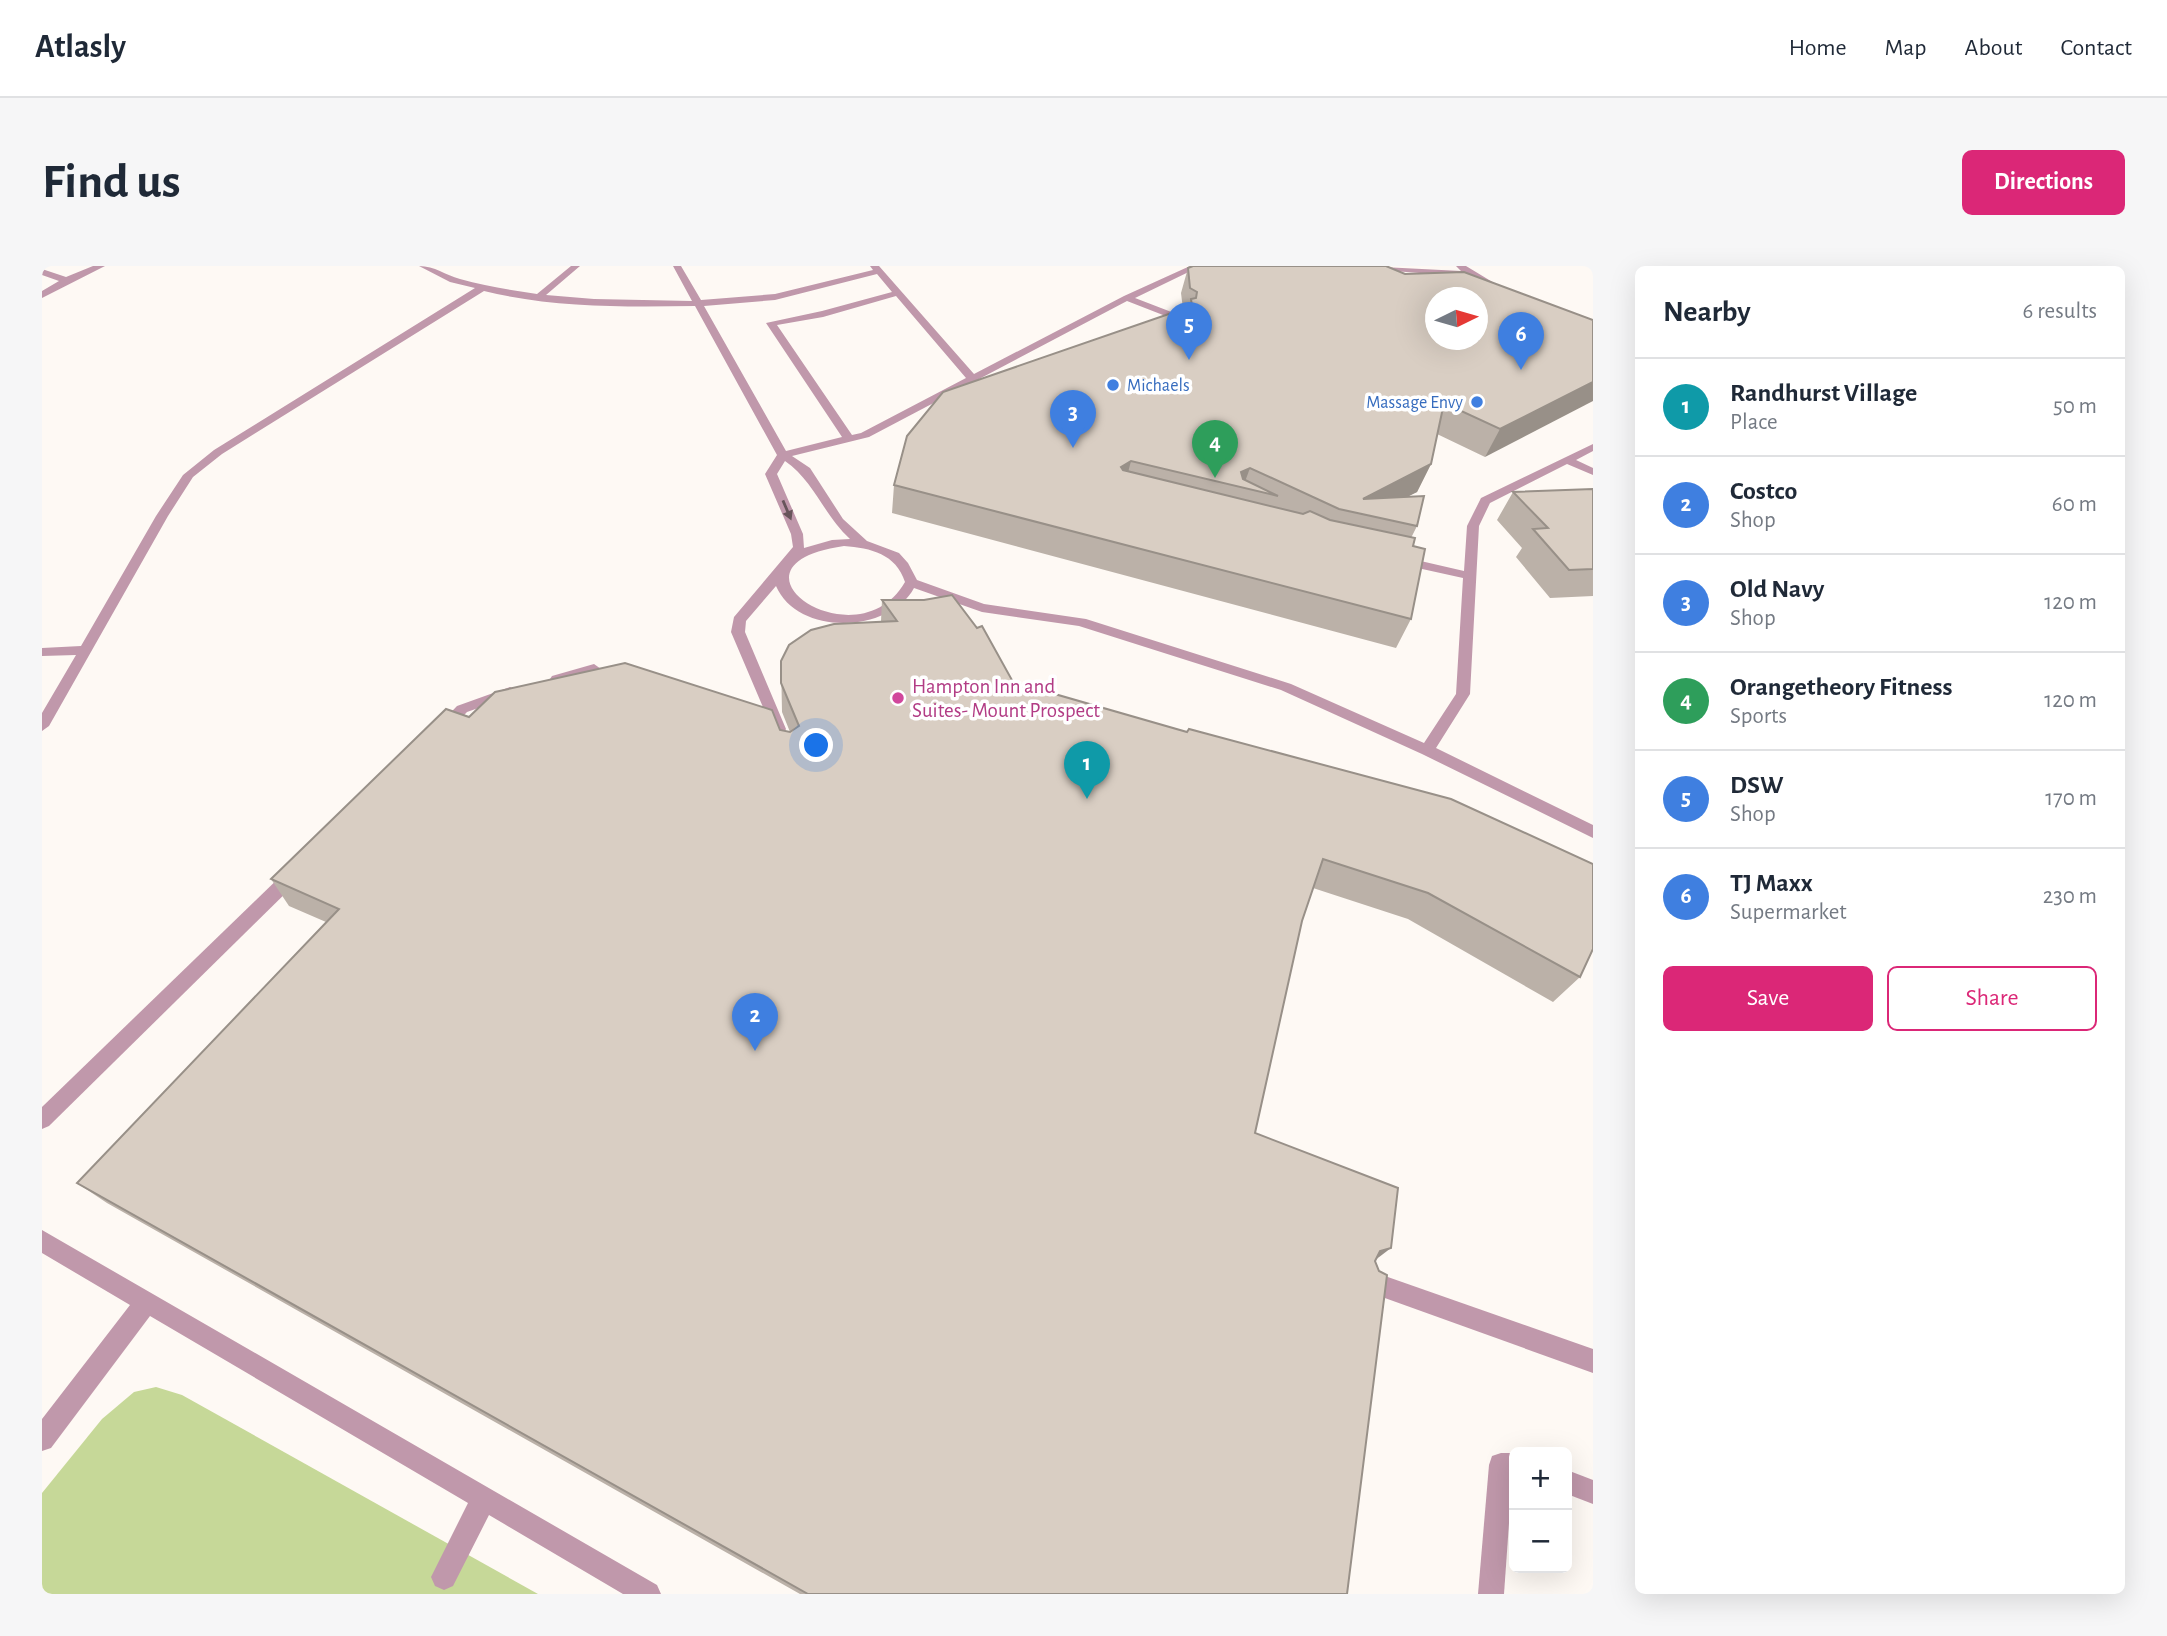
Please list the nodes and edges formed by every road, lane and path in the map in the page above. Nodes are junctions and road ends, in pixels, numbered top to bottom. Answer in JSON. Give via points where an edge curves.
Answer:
{"nodes":[{"id":1,"x":101,"y":266,"type":"edge"},
{"id":2,"x":423,"y":266,"type":"edge"},
{"id":3,"x":447,"y":266,"type":"edge"},
{"id":4,"x":576,"y":266,"type":"edge"},
{"id":5,"x":677,"y":266,"type":"edge"},
{"id":6,"x":1197,"y":266,"type":"edge"},
{"id":7,"x":1367,"y":266,"type":"edge"},
{"id":8,"x":1460,"y":266,"type":"edge"},
{"id":9,"x":876,"y":268,"type":"edge"},
{"id":10,"x":42,"y":272,"type":"edge"},
{"id":11,"x":435,"y":274,"type":"junction"},
{"id":12,"x":1474,"y":274,"type":"junction"},
{"id":13,"x":64,"y":281,"type":"junction"},
{"id":14,"x":42,"y":283,"type":"edge"},
{"id":15,"x":482,"y":288,"type":"junction"},
{"id":16,"x":898,"y":293,"type":"junction"},
{"id":17,"x":1508,"y":294,"type":"edge"},
{"id":18,"x":42,"y":295,"type":"edge"},
{"id":19,"x":539,"y":297,"type":"junction"},
{"id":20,"x":1127,"y":298,"type":"junction"},
{"id":21,"x":697,"y":302,"type":"junction"},
{"id":22,"x":1184,"y":320,"type":"edge"},
{"id":23,"x":973,"y":379,"type":"junction"},
{"id":24,"x":849,"y":439,"type":"junction"},
{"id":25,"x":1593,"y":447,"type":"edge"},
{"id":26,"x":783,"y":454,"type":"junction"},
{"id":27,"x":1567,"y":460,"type":"junction"},
{"id":28,"x":1593,"y":472,"type":"edge"},
{"id":29,"x":863,"y":543,"type":"junction"},
{"id":30,"x":1389,"y":558,"type":"edge"},
{"id":31,"x":786,"y":566,"type":"junction"},
{"id":32,"x":1470,"y":576,"type":"junction"},
{"id":33,"x":911,"y":582,"type":"junction"},
{"id":34,"x":982,"y":608,"type":"junction"},
{"id":35,"x":947,"y":610,"type":"edge"},
{"id":36,"x":911,"y":612,"type":"edge"},
{"id":37,"x":875,"y":615,"type":"junction"},
{"id":38,"x":86,"y":650,"type":"junction"},
{"id":39,"x":42,"y":652,"type":"edge"},
{"id":40,"x":594,"y":669,"type":"edge"},
{"id":41,"x":42,"y":726,"type":"edge"},
{"id":42,"x":784,"y":741,"type":"edge"},
{"id":43,"x":425,"y":745,"type":"edge"},
{"id":44,"x":1427,"y":750,"type":"junction"},
{"id":45,"x":1593,"y":832,"type":"edge"},
{"id":46,"x":309,"y":860,"type":"edge"},
{"id":47,"x":42,"y":1120,"type":"edge"},
{"id":48,"x":42,"y":1241,"type":"edge"},
{"id":49,"x":1365,"y":1280,"type":"edge"},
{"id":50,"x":145,"y":1304,"type":"junction"},
{"id":51,"x":1593,"y":1361,"type":"edge"},
{"id":52,"x":42,"y":1439,"type":"edge"},
{"id":53,"x":1509,"y":1465,"type":"edge"},
{"id":54,"x":1572,"y":1484,"type":"edge"},
{"id":55,"x":1593,"y":1492,"type":"edge"},
{"id":56,"x":484,"y":1499,"type":"junction"},
{"id":57,"x":444,"y":1577,"type":"dead end"},
{"id":58,"x":648,"y":1594,"type":"edge"},
{"id":59,"x":1491,"y":1594,"type":"edge"}],
"edges":[{"from":1,"to":13,"type":"lane"},
{"from":2,"to":11,"type":"lane"},
{"from":3,"to":11,"type":"lane"},
{"from":4,"to":19,"type":"lane"},
{"from":5,"to":21,"type":"lane"},
{"from":6,"to":20,"type":"lane"},
{"from":7,"to":12,"type":"lane"},
{"from":8,"to":12,"type":"lane"},
{"from":9,"to":16,"type":"lane"},
{"from":9,"to":21,"type":"lane","via":[[816,289],[774,297]]},
{"from":10,"to":13,"type":"lane"},
{"from":11,"to":15,"type":"lane"},
{"from":12,"to":17,"type":"lane"},
{"from":13,"to":14,"type":"lane"},
{"from":13,"to":18,"type":"lane"},
{"from":15,"to":19,"type":"lane"},
{"from":15,"to":38,"type":"lane","via":[[218,452],[189,475]]},
{"from":16,"to":23,"type":"lane"},
{"from":16,"to":24,"type":"lane","via":[[771,323]]},
{"from":19,"to":21,"type":"lane","via":[[613,303]]},
{"from":20,"to":22,"type":"lane"},
{"from":20,"to":23,"type":"lane"},
{"from":21,"to":26,"type":"lane"},
{"from":23,"to":24,"type":"lane"},
{"from":24,"to":26,"type":"lane"},
{"from":25,"to":27,"type":"lane"},
{"from":26,"to":29,"type":"lane","via":[[806,470],[838,521]]},
{"from":26,"to":31,"type":"lane","one_way":true,"via":[[771,474],[799,547]]},
{"from":27,"to":28,"type":"lane"},
{"from":27,"to":32,"type":"lane","via":[[1485,501],[1473,526]]},
{"from":29,"to":31,"type":"lane","via":[[825,543],[795,556]]},
{"from":29,"to":33,"type":"lane","via":[[903,562]]},
{"from":30,"to":32,"type":"lane"},
{"from":31,"to":37,"type":"lane","via":[[782,578],[794,602],[831,617]]},
{"from":31,"to":42,"type":"lane","via":[[738,620],[738,632]]},
{"from":32,"to":44,"type":"lane","via":[[1463,694]]},
{"from":33,"to":34,"type":"lane"},
{"from":33,"to":37,"type":"lane","via":[[901,601]]},
{"from":34,"to":35,"type":"lane"},
{"from":34,"to":44,"type":"lane","via":[[1081,622],[1286,687]]},
{"from":36,"to":37,"type":"lane"},
{"from":38,"to":39,"type":"lane"},
{"from":38,"to":41,"type":"lane"},
{"from":40,"to":43,"type":"lane","via":[[462,709]]},
{"from":44,"to":45,"type":"lane"},
{"from":46,"to":47,"type":"lane"},
{"from":48,"to":50,"type":"lane"},
{"from":49,"to":51,"type":"lane"},
{"from":50,"to":52,"type":"lane"},
{"from":50,"to":56,"type":"lane"},
{"from":53,"to":59,"type":"lane","via":[[1501,1465]]},
{"from":54,"to":55,"type":"lane"},
{"from":56,"to":57,"type":"lane"},
{"from":56,"to":58,"type":"lane"}]}
